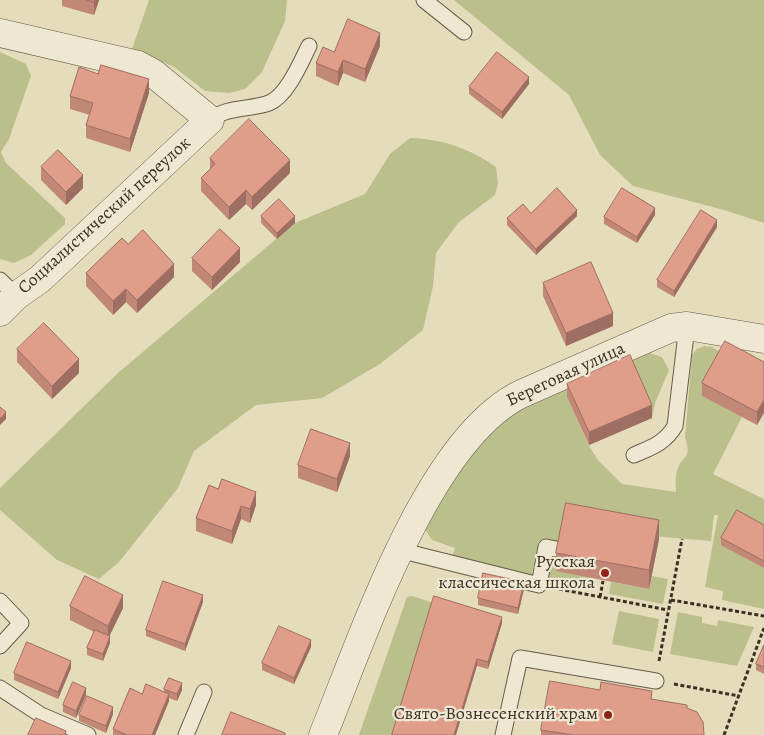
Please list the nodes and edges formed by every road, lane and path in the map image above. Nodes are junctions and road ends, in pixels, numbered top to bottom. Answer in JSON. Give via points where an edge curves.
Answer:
{"nodes":[{"id":1,"x":424,"y":0,"type":"edge"},
{"id":2,"x":464,"y":32,"type":"dead end"},
{"id":3,"x":0,"y":33,"type":"edge"},
{"id":4,"x":309,"y":46,"type":"dead end"},
{"id":5,"x":210,"y":120,"type":"junction"},
{"id":6,"x":5,"y":296,"type":"edge"},
{"id":7,"x":688,"y":326,"type":"junction"},
{"id":8,"x":764,"y":339,"type":"edge"},
{"id":9,"x":634,"y":455,"type":"dead end"},
{"id":10,"x":682,"y":539,"type":"dead end"},
{"id":11,"x":556,"y":549,"type":"edge"},
{"id":12,"x":399,"y":550,"type":"junction"},
{"id":13,"x":603,"y":581,"type":"edge"},
{"id":14,"x":539,"y":585,"type":"junction"},
{"id":15,"x":600,"y":597,"type":"junction"},
{"id":16,"x":671,"y":600,"type":"junction"},
{"id":17,"x":0,"y":601,"type":"edge"},
{"id":18,"x":668,"y":610,"type":"junction"},
{"id":19,"x":764,"y":616,"type":"edge"},
{"id":20,"x":764,"y":628,"type":"edge"},
{"id":21,"x":0,"y":646,"type":"edge"},
{"id":22,"x":656,"y":681,"type":"junction"},
{"id":23,"x":0,"y":688,"type":"edge"},
{"id":24,"x":204,"y":692,"type":"dead end"},
{"id":25,"x":738,"y":696,"type":"junction"},
{"id":26,"x":88,"y":735,"type":"edge"},
{"id":27,"x":186,"y":735,"type":"edge"},
{"id":28,"x":323,"y":735,"type":"edge"},
{"id":29,"x":503,"y":735,"type":"edge"},
{"id":30,"x":724,"y":735,"type":"edge"}],
"edges":[{"from":1,"to":2,"type":"lane"},
{"from":3,"to":5,"type":"street","via":[[138,65],[153,73]]},
{"from":4,"to":5,"type":"lane","via":[[291,81],[271,102],[223,112]]},
{"from":5,"to":6,"type":"street","name":"Социалистический переулок","via":[[40,279]]},
{"from":7,"to":8,"type":"street","name":"Береговая улица"},
{"from":7,"to":9,"type":"lane","via":[[675,426],[660,444]]},
{"from":7,"to":12,"type":"street","name":"Береговая улица","via":[[664,330],[504,402],[487,417],[448,464]]},
{"from":10,"to":16,"type":"path"},
{"from":11,"to":14,"type":"lane","via":[[546,547]]},
{"from":12,"to":14,"type":"lane"},
{"from":12,"to":28,"type":"street","name":"Береговая улица"},
{"from":13,"to":15,"type":"path"},
{"from":14,"to":15,"type":"path"},
{"from":15,"to":18,"type":"path"},
{"from":16,"to":18,"type":"path"},
{"from":16,"to":19,"type":"path"},
{"from":17,"to":21,"type":"lane","via":[[21,623]]},
{"from":18,"to":22,"type":"path"},
{"from":20,"to":25,"type":"path"},
{"from":22,"to":25,"type":"path"},
{"from":22,"to":29,"type":"lane","via":[[520,658]]},
{"from":23,"to":26,"type":"lane","via":[[41,715]]},
{"from":24,"to":27,"type":"lane"},
{"from":25,"to":30,"type":"path"}]}
